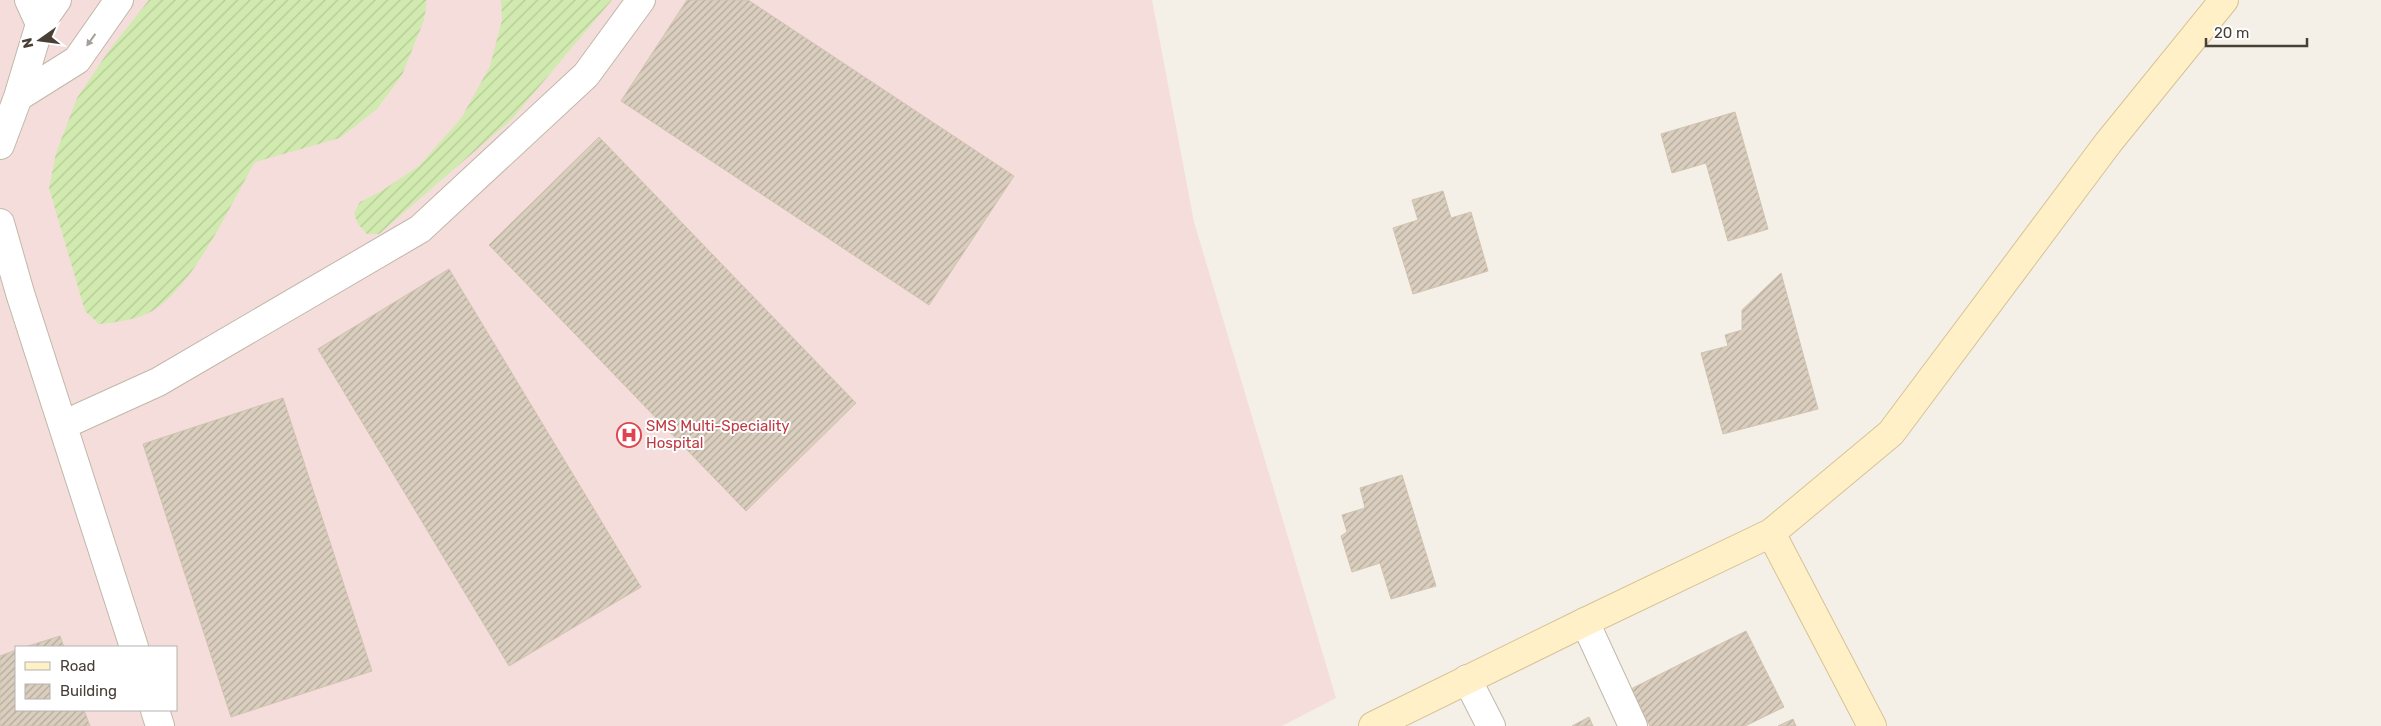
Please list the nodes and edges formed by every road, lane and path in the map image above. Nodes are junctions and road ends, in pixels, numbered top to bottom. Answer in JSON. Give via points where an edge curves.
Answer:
{"nodes":[{"id":1,"x":57,"y":0,"type":"edge"},
{"id":2,"x":119,"y":0,"type":"edge"},
{"id":3,"x":641,"y":0,"type":"edge"},
{"id":4,"x":2224,"y":0,"type":"edge"},
{"id":5,"x":35,"y":12,"type":"edge"},
{"id":6,"x":18,"y":97,"type":"junction"},
{"id":7,"x":0,"y":145,"type":"edge"},
{"id":8,"x":0,"y":223,"type":"edge"},
{"id":9,"x":63,"y":425,"type":"junction"},
{"id":10,"x":1771,"y":533,"type":"junction"},
{"id":11,"x":1584,"y":622,"type":"junction"},
{"id":12,"x":134,"y":646,"type":"edge"},
{"id":13,"x":1467,"y":679,"type":"junction"},
{"id":14,"x":155,"y":711,"type":"edge"},
{"id":15,"x":160,"y":726,"type":"edge"},
{"id":16,"x":1373,"y":726,"type":"edge"},
{"id":17,"x":1491,"y":726,"type":"edge"},
{"id":18,"x":1633,"y":726,"type":"edge"},
{"id":19,"x":1872,"y":726,"type":"edge"}],
"edges":[{"from":1,"to":5,"type":"street"},
{"from":2,"to":6,"type":"street","one_way":true,"via":[[77,60]]},
{"from":3,"to":9,"type":"street","via":[[586,75],[420,229],[158,382]]},
{"from":4,"to":10,"type":"street","via":[[2108,143],[1891,433]]},
{"from":5,"to":6,"type":"street"},
{"from":6,"to":7,"type":"street"},
{"from":8,"to":9,"type":"street"},
{"from":9,"to":12,"type":"street"},
{"from":10,"to":11,"type":"street"},
{"from":10,"to":19,"type":"street"},
{"from":11,"to":13,"type":"street"},
{"from":11,"to":18,"type":"street"},
{"from":13,"to":16,"type":"street"},
{"from":13,"to":17,"type":"street"},
{"from":14,"to":15,"type":"street"}]}
